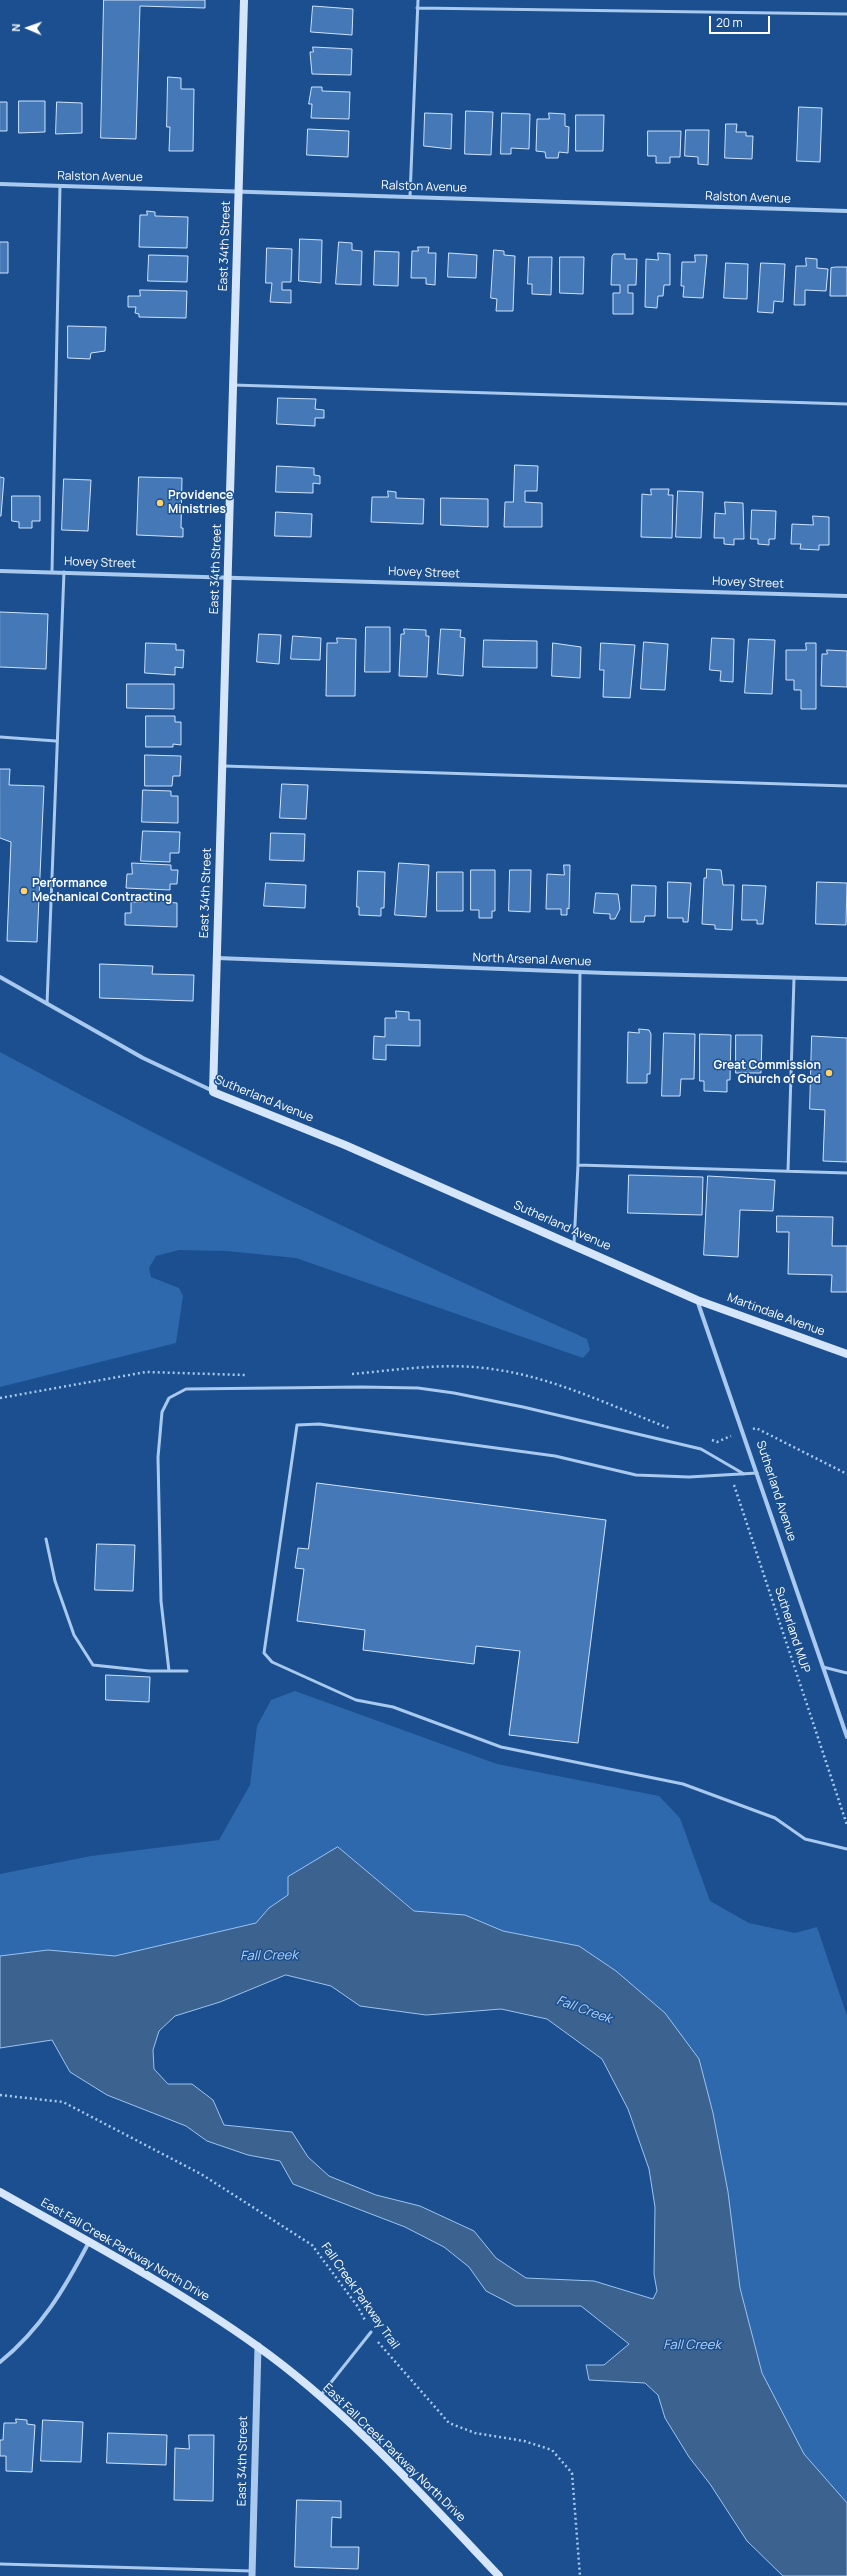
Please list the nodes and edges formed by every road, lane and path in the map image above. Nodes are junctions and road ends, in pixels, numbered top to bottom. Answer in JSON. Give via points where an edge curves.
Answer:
{"nodes":[{"id":1,"x":244,"y":0,"type":"edge"},
{"id":2,"x":418,"y":0,"type":"edge"},
{"id":3,"x":417,"y":8,"type":"junction"},
{"id":4,"x":847,"y":14,"type":"edge"},
{"id":5,"x":0,"y":184,"type":"edge"},
{"id":6,"x":60,"y":186,"type":"junction"},
{"id":7,"x":238,"y":190,"type":"junction"},
{"id":8,"x":410,"y":196,"type":"junction"},
{"id":9,"x":847,"y":211,"type":"edge"},
{"id":10,"x":233,"y":384,"type":"junction"},
{"id":11,"x":847,"y":404,"type":"edge"},
{"id":12,"x":0,"y":571,"type":"edge"},
{"id":13,"x":52,"y":572,"type":"junction"},
{"id":14,"x":64,"y":572,"type":"junction"},
{"id":15,"x":228,"y":577,"type":"junction"},
{"id":16,"x":847,"y":596,"type":"edge"},
{"id":17,"x":0,"y":737,"type":"edge"},
{"id":18,"x":56,"y":741,"type":"junction"},
{"id":19,"x":222,"y":766,"type":"junction"},
{"id":20,"x":847,"y":786,"type":"edge"},
{"id":21,"x":217,"y":958,"type":"junction"},
{"id":22,"x":580,"y":972,"type":"junction"},
{"id":23,"x":0,"y":977,"type":"edge"},
{"id":24,"x":794,"y":978,"type":"junction"},
{"id":25,"x":847,"y":979,"type":"edge"},
{"id":26,"x":47,"y":1004,"type":"junction"},
{"id":27,"x":213,"y":1092,"type":"junction"},
{"id":28,"x":578,"y":1165,"type":"junction"},
{"id":29,"x":788,"y":1171,"type":"junction"},
{"id":30,"x":847,"y":1173,"type":"edge"},
{"id":31,"x":574,"y":1245,"type":"junction"},
{"id":32,"x":697,"y":1300,"type":"junction"},
{"id":33,"x":847,"y":1354,"type":"edge"},
{"id":34,"x":44,"y":1390,"type":"dead end"},
{"id":35,"x":0,"y":1398,"type":"edge"},
{"id":36,"x":756,"y":1428,"type":"dead end"},
{"id":37,"x":717,"y":1442,"type":"dead end"},
{"id":38,"x":726,"y":1464,"type":"junction"},
{"id":39,"x":757,"y":1473,"type":"junction"},
{"id":40,"x":744,"y":1474,"type":"junction"},
{"id":41,"x":847,"y":1474,"type":"edge"},
{"id":42,"x":730,"y":1475,"type":"junction"},
{"id":43,"x":46,"y":1539,"type":"dead end"},
{"id":44,"x":823,"y":1667,"type":"junction"},
{"id":45,"x":169,"y":1671,"type":"junction"},
{"id":46,"x":187,"y":1672,"type":"dead end"},
{"id":47,"x":847,"y":1673,"type":"edge"},
{"id":48,"x":847,"y":1737,"type":"edge"},
{"id":49,"x":847,"y":1825,"type":"edge"},
{"id":50,"x":847,"y":1849,"type":"edge"},
{"id":51,"x":0,"y":2095,"type":"edge"},
{"id":52,"x":0,"y":2192,"type":"edge"},
{"id":53,"x":90,"y":2242,"type":"junction"},
{"id":54,"x":371,"y":2332,"type":"junction"},
{"id":55,"x":258,"y":2346,"type":"junction"},
{"id":56,"x":0,"y":2362,"type":"edge"},
{"id":57,"x":320,"y":2396,"type":"junction"},
{"id":58,"x":0,"y":2564,"type":"edge"},
{"id":59,"x":252,"y":2574,"type":"edge"},
{"id":60,"x":498,"y":2576,"type":"edge"},
{"id":61,"x":580,"y":2576,"type":"edge"}],
"edges":[{"from":1,"to":7,"type":"main road","name":"East 34th Street"},
{"from":2,"to":3,"type":"lane"},
{"from":3,"to":4,"type":"lane"},
{"from":3,"to":8,"type":"lane"},
{"from":5,"to":6,"type":"street","name":"Ralston Avenue"},
{"from":6,"to":7,"type":"street","name":"Ralston Avenue"},
{"from":6,"to":13,"type":"lane"},
{"from":7,"to":8,"type":"street","name":"Ralston Avenue"},
{"from":7,"to":10,"type":"main road","name":"East 34th Street"},
{"from":8,"to":9,"type":"street","name":"Ralston Avenue"},
{"from":10,"to":11,"type":"lane"},
{"from":10,"to":15,"type":"main road","name":"East 34th Street"},
{"from":12,"to":13,"type":"street","name":"Hovey Street"},
{"from":13,"to":14,"type":"street","name":"Hovey Street"},
{"from":14,"to":15,"type":"street","name":"Hovey Street"},
{"from":14,"to":18,"type":"lane"},
{"from":15,"to":16,"type":"street","name":"Hovey Street"},
{"from":15,"to":19,"type":"main road","name":"East 34th Street"},
{"from":17,"to":18,"type":"lane"},
{"from":18,"to":26,"type":"lane"},
{"from":19,"to":20,"type":"lane"},
{"from":19,"to":21,"type":"main road","name":"East 34th Street"},
{"from":21,"to":22,"type":"street","name":"North Arsenal Avenue"},
{"from":21,"to":27,"type":"main road","name":"East 34th Street"},
{"from":22,"to":24,"type":"street","name":"North Arsenal Avenue"},
{"from":22,"to":28,"type":"lane"},
{"from":23,"to":26,"type":"street","name":"Sutherland Avenue"},
{"from":24,"to":25,"type":"street","name":"North Arsenal Avenue"},
{"from":24,"to":29,"type":"lane"},
{"from":26,"to":27,"type":"street","name":"Sutherland Avenue","via":[[143,1058]]},
{"from":27,"to":31,"type":"main road","name":"Sutherland Avenue","via":[[345,1145]]},
{"from":28,"to":29,"type":"lane"},
{"from":28,"to":31,"type":"lane"},
{"from":29,"to":30,"type":"lane"},
{"from":31,"to":32,"type":"main road","name":"Sutherland Avenue"},
{"from":32,"to":33,"type":"main road","name":"Martindale Avenue"},
{"from":32,"to":39,"type":"street","name":"Sutherland Avenue"},
{"from":34,"to":35,"type":"path"},
{"from":36,"to":41,"type":"path"},
{"from":37,"to":38,"type":"path"},
{"from":38,"to":40,"type":"lane"},
{"from":38,"to":45,"type":"lane","via":[[694,1447],[523,1407],[418,1388],[361,1386],[186,1389],[169,1398],[162,1412],[158,1457],[160,1601]]},
{"from":39,"to":40,"type":"lane"},
{"from":39,"to":44,"type":"street","name":"Sutherland Avenue"},
{"from":40,"to":42,"type":"lane"},
{"from":42,"to":49,"type":"path","name":"Sutherland MUP"},
{"from":42,"to":50,"type":"lane","via":[[636,1475],[555,1456],[319,1424],[297,1425],[264,1653],[272,1662],[356,1700],[393,1707],[501,1747],[683,1784],[775,1818],[805,1839]]},
{"from":43,"to":45,"type":"lane","via":[[55,1581],[74,1635],[93,1665]]},
{"from":44,"to":47,"type":"lane"},
{"from":44,"to":48,"type":"street","name":"Sutherland Avenue"},
{"from":45,"to":46,"type":"lane"},
{"from":51,"to":54,"type":"path","name":"Fall Creek Parkway Trail","via":[[63,2102],[200,2174],[273,2220],[312,2245],[358,2307]]},
{"from":52,"to":53,"type":"main road","name":"East Fall Creek Parkway North Drive"},
{"from":53,"to":55,"type":"main road","name":"East Fall Creek Parkway North Drive","via":[[179,2293]]},
{"from":53,"to":56,"type":"street","via":[[45,2318]]},
{"from":54,"to":57,"type":"lane"},
{"from":54,"to":61,"type":"path","name":"Fall Creek Parkway Trail","via":[[449,2423],[475,2433],[524,2441],[552,2450],[572,2473]]},
{"from":55,"to":57,"type":"main road","name":"East Fall Creek Parkway North Drive"},
{"from":55,"to":59,"type":"street","name":"East 34th Street"},
{"from":57,"to":60,"type":"main road","name":"East Fall Creek Parkway North Drive","via":[[428,2501]]},
{"from":58,"to":59,"type":"lane"}]}
